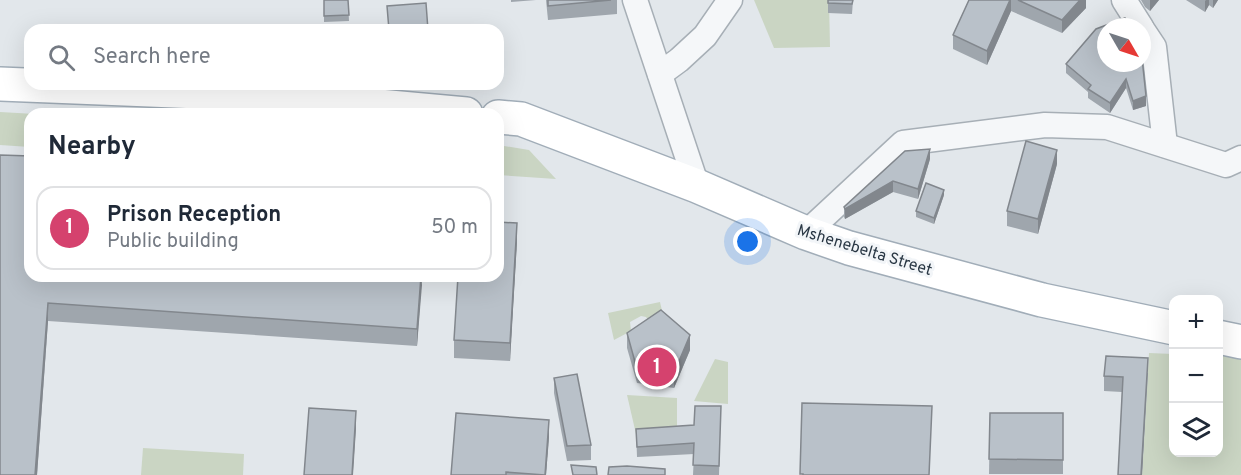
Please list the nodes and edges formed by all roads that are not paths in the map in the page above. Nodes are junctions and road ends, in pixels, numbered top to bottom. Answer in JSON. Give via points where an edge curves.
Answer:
{"nodes":[{"id":1,"x":635,"y":0,"type":"edge"},
{"id":2,"x":730,"y":0,"type":"edge"},
{"id":3,"x":1124,"y":0,"type":"edge"},
{"id":4,"x":1135,"y":18,"type":"edge"},
{"id":5,"x":1151,"y":43,"type":"edge"},
{"id":6,"x":660,"y":74,"type":"junction"},
{"id":7,"x":0,"y":84,"type":"edge"},
{"id":8,"x":24,"y":85,"type":"edge"},
{"id":9,"x":149,"y":90,"type":"edge"},
{"id":10,"x":401,"y":108,"type":"edge"},
{"id":11,"x":504,"y":118,"type":"edge"},
{"id":12,"x":1165,"y":146,"type":"junction"},
{"id":13,"x":1241,"y":158,"type":"edge"},
{"id":14,"x":697,"y":186,"type":"junction"},
{"id":15,"x":806,"y":233,"type":"junction"},
{"id":16,"x":1169,"y":327,"type":"edge"},
{"id":17,"x":1223,"y":338,"type":"edge"},
{"id":18,"x":1241,"y":342,"type":"edge"}],
"edges":[{"from":1,"to":6,"type":"street"},
{"from":2,"to":6,"type":"street","via":[[705,36]]},
{"from":3,"to":4,"type":"street"},
{"from":5,"to":12,"type":"street"},
{"from":6,"to":14,"type":"street"},
{"from":7,"to":8,"type":"main road"},
{"from":9,"to":10,"type":"main road","via":[[249,94]]},
{"from":11,"to":14,"type":"main road","name":"Mshenebelta Street","via":[[520,119]]},
{"from":12,"to":13,"type":"street","via":[[1226,165]]},
{"from":12,"to":15,"type":"street","via":[[1107,127],[1045,125],[903,143]]},
{"from":14,"to":15,"type":"main road","name":"Mshenebelta Street"},
{"from":15,"to":16,"type":"main road","name":"Mshenebelta Street","via":[[1042,300]]},
{"from":17,"to":18,"type":"main road"}]}
